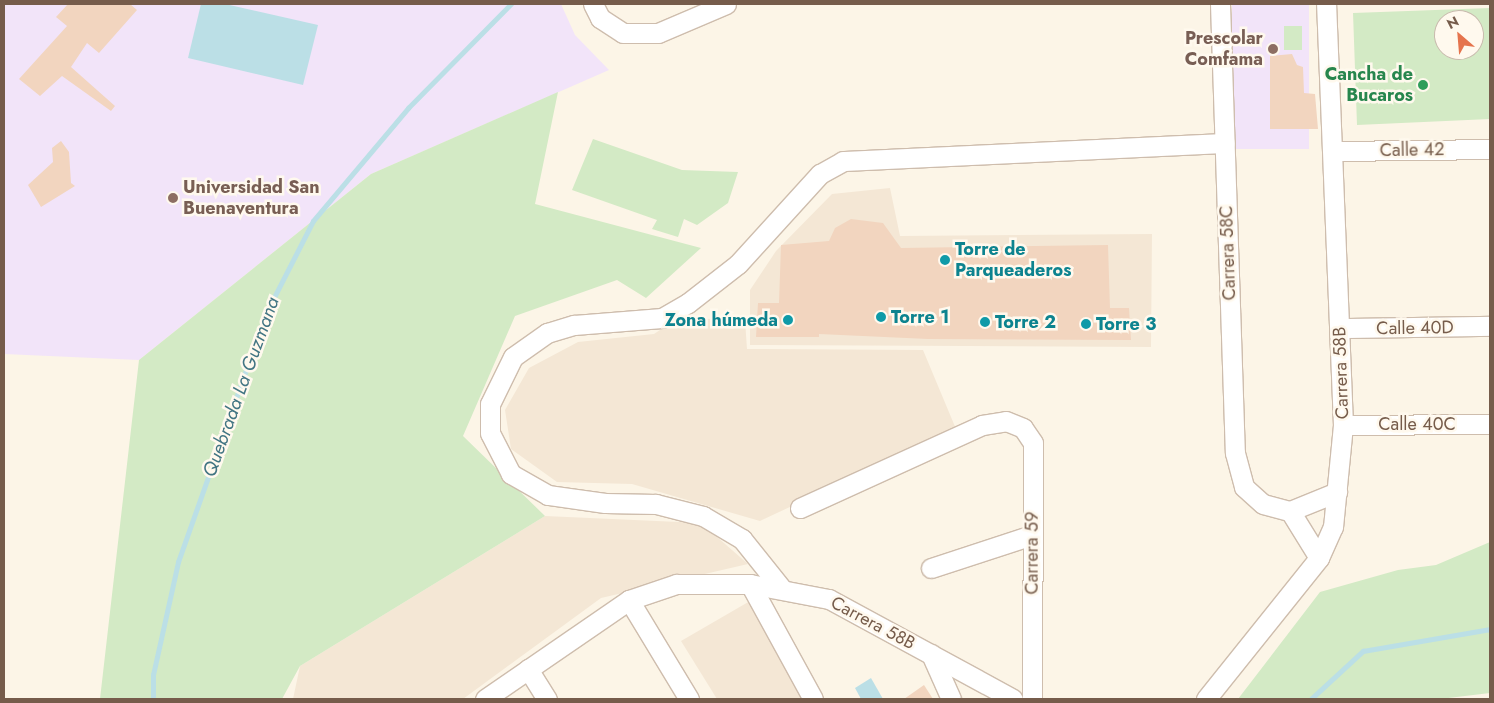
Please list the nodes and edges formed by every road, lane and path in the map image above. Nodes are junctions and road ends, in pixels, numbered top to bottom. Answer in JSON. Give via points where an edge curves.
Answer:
{"nodes":[{"id":1,"x":593,"y":4,"type":"edge"},
{"id":2,"x":726,"y":4,"type":"edge"},
{"id":3,"x":1220,"y":4,"type":"edge"},
{"id":4,"x":1326,"y":4,"type":"edge"},
{"id":5,"x":1224,"y":142,"type":"junction"},
{"id":6,"x":1490,"y":149,"type":"edge"},
{"id":7,"x":1334,"y":151,"type":"junction"},
{"id":8,"x":1490,"y":326,"type":"edge"},
{"id":9,"x":1340,"y":328,"type":"junction"},
{"id":10,"x":1490,"y":424,"type":"edge"},
{"id":11,"x":1343,"y":425,"type":"junction"},
{"id":12,"x":1336,"y":492,"type":"junction"},
{"id":13,"x":800,"y":508,"type":"dead end"},
{"id":14,"x":1290,"y":511,"type":"junction"},
{"id":15,"x":1032,"y":535,"type":"junction"},
{"id":16,"x":1319,"y":558,"type":"junction"},
{"id":17,"x":931,"y":568,"type":"dead end"},
{"id":18,"x":750,"y":584,"type":"junction"},
{"id":19,"x":782,"y":590,"type":"junction"},
{"id":20,"x":629,"y":600,"type":"junction"},
{"id":21,"x":931,"y":654,"type":"junction"},
{"id":22,"x":528,"y":669,"type":"junction"},
{"id":23,"x":485,"y":699,"type":"edge"},
{"id":24,"x":547,"y":699,"type":"edge"},
{"id":25,"x":689,"y":699,"type":"edge"},
{"id":26,"x":813,"y":699,"type":"edge"},
{"id":27,"x":951,"y":699,"type":"edge"},
{"id":28,"x":1013,"y":699,"type":"edge"},
{"id":29,"x":1032,"y":699,"type":"edge"},
{"id":30,"x":1206,"y":699,"type":"edge"}],
"edges":[{"from":1,"to":2,"type":"street","via":[[600,18],[623,33],[658,33]]},
{"from":3,"to":5,"type":"street","name":"Carrera 58C"},
{"from":4,"to":7,"type":"street","name":"Carrera 58B"},
{"from":5,"to":14,"type":"street","name":"Carrera 58C","via":[[1235,453],[1244,487],[1254,498]]},
{"from":5,"to":19,"type":"street","via":[[843,161],[820,174],[744,258],[688,303],[662,318],[574,325],[547,333],[513,357],[490,404],[490,433],[511,474],[548,495],[606,503],[656,504],[703,516],[742,539]]},
{"from":6,"to":7,"type":"street","name":"Calle 42"},
{"from":7,"to":9,"type":"street","name":"Carrera 58B"},
{"from":8,"to":9,"type":"street","name":"Calle 40D"},
{"from":9,"to":11,"type":"street","name":"Carrera 58B"},
{"from":10,"to":11,"type":"street","name":"Calle 40C"},
{"from":11,"to":12,"type":"street","name":"Carrera 58B"},
{"from":12,"to":14,"type":"street"},
{"from":12,"to":16,"type":"street","name":"Carrera 58B","via":[[1333,527]]},
{"from":13,"to":15,"type":"street","name":"Carrera 59","via":[[982,425],[1006,421],[1024,428],[1033,442]]},
{"from":14,"to":16,"type":"street"},
{"from":15,"to":17,"type":"street"},
{"from":15,"to":29,"type":"street","name":"Carrera 59"},
{"from":16,"to":30,"type":"street","name":"Carrera 58B"},
{"from":18,"to":19,"type":"street","name":"Carrera 58B"},
{"from":18,"to":20,"type":"street","name":"Carrera 58B","via":[[676,584]]},
{"from":18,"to":26,"type":"street"},
{"from":19,"to":21,"type":"street","name":"Carrera 58B","via":[[829,599]]},
{"from":20,"to":22,"type":"street","name":"Carrera 58B"},
{"from":20,"to":25,"type":"street"},
{"from":21,"to":27,"type":"street"},
{"from":21,"to":28,"type":"street","name":"Carrera 58B"},
{"from":22,"to":23,"type":"street","name":"Carrera 58B"},
{"from":22,"to":24,"type":"street"}]}
